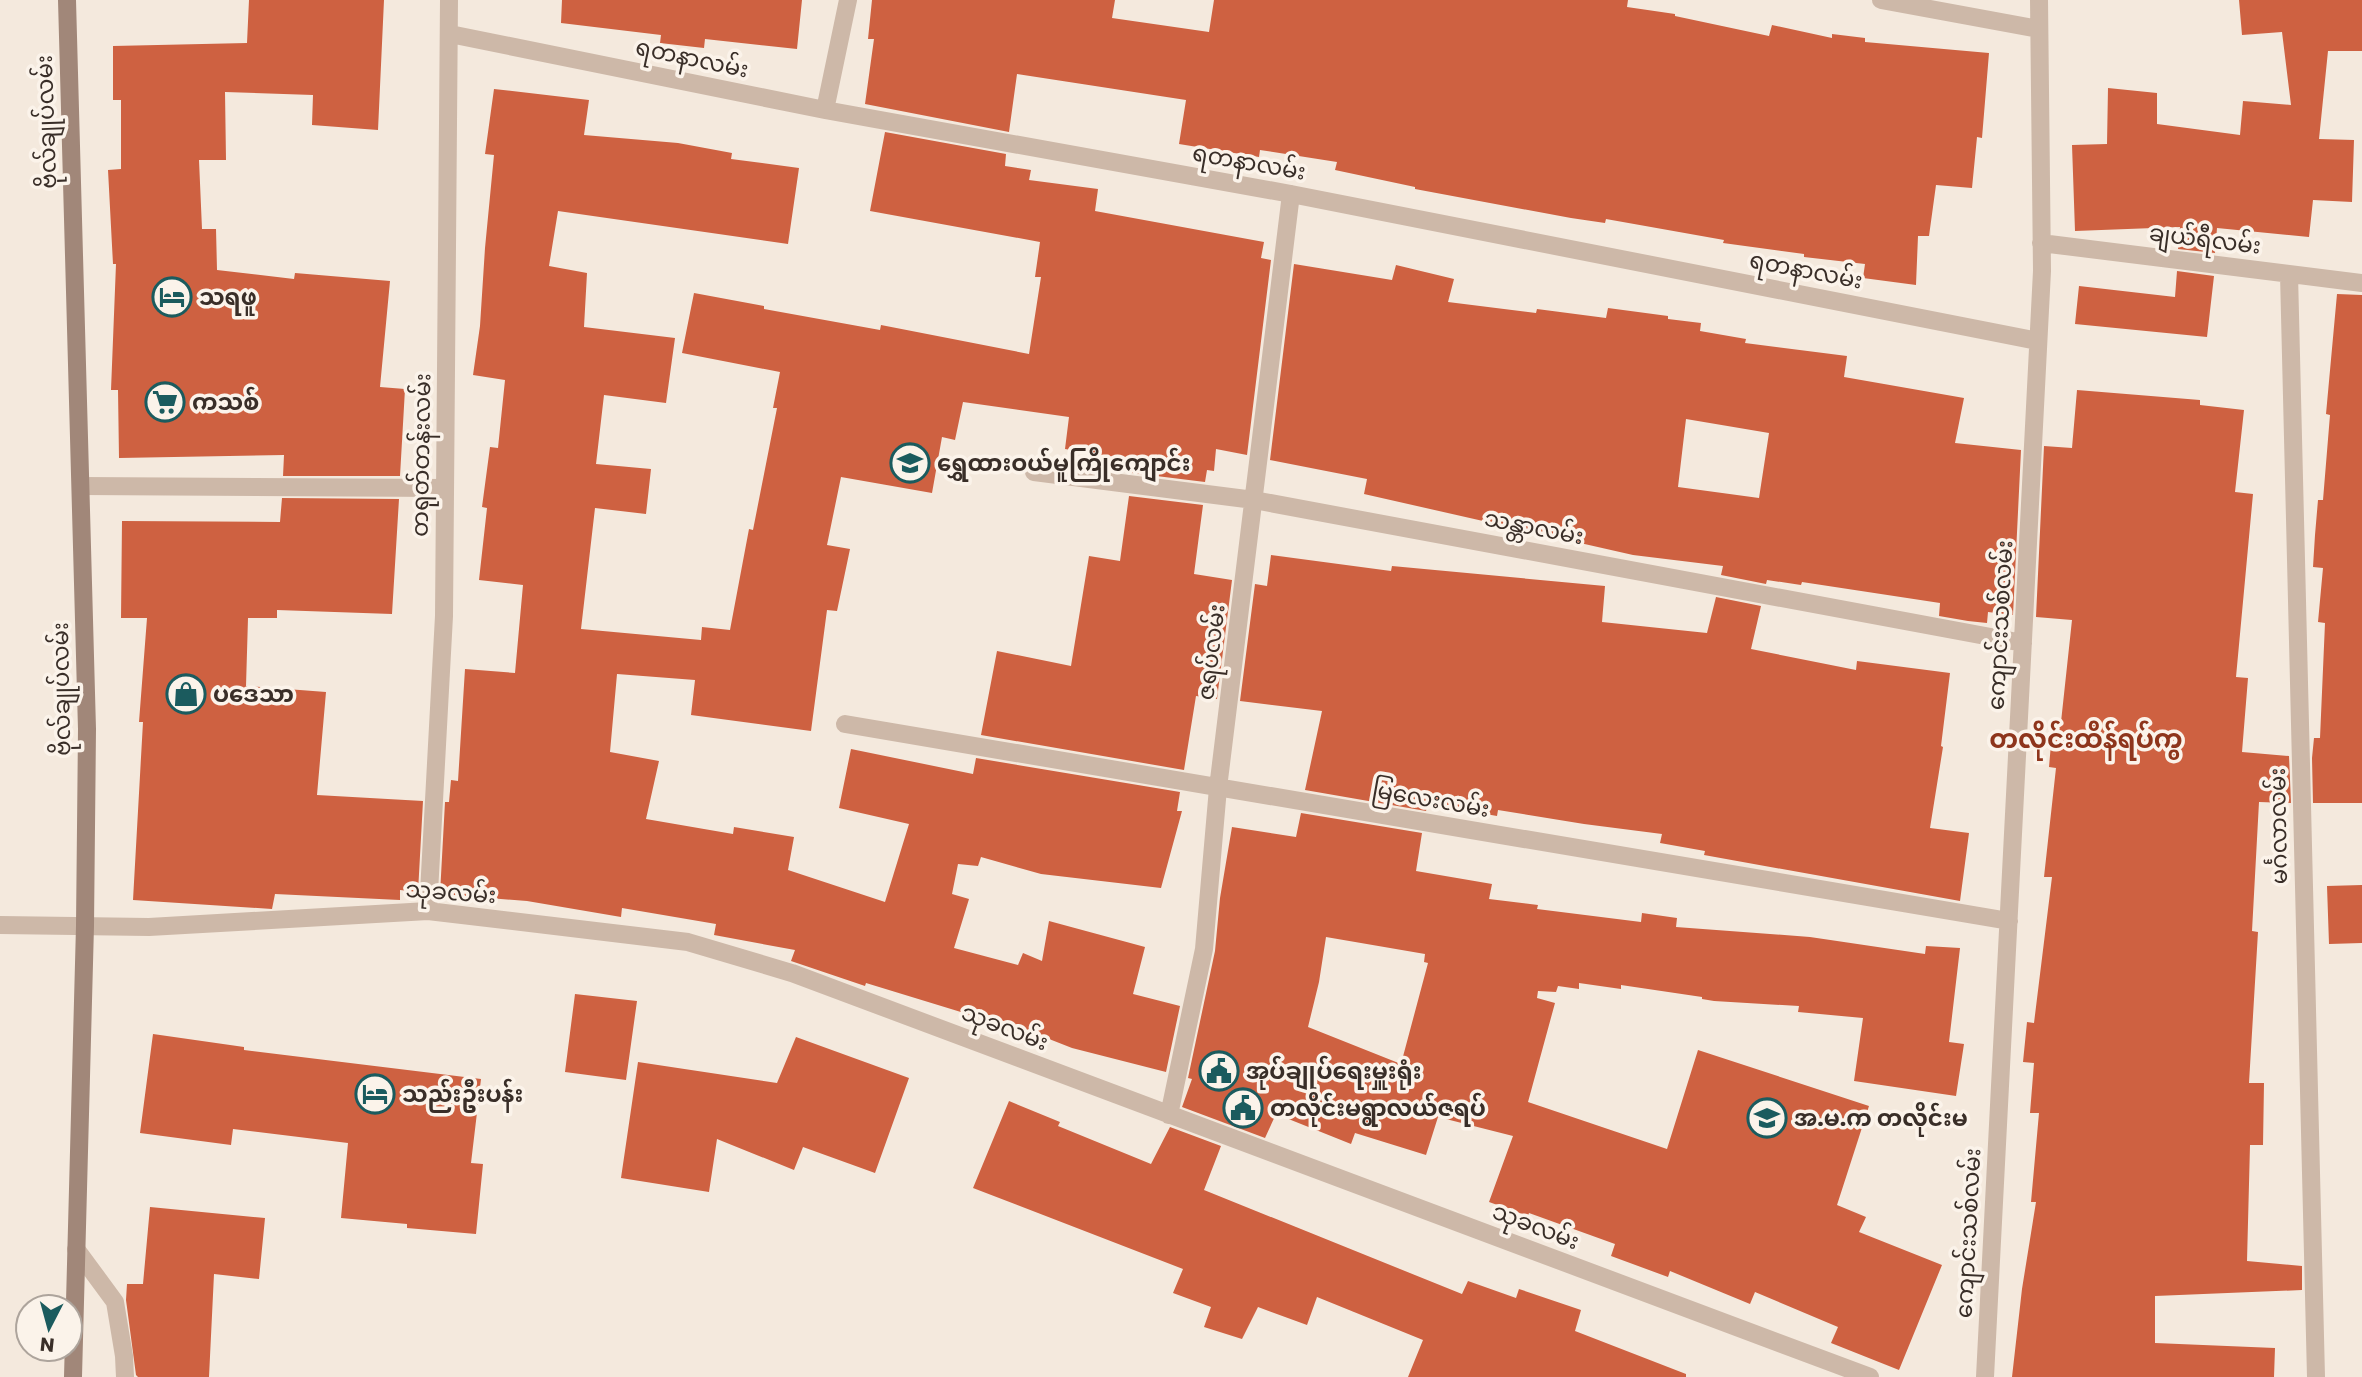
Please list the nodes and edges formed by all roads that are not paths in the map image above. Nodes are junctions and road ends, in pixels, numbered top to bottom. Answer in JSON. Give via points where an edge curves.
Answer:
{"nodes":[{"id":1,"x":67,"y":0,"type":"edge"},
{"id":2,"x":450,"y":0,"type":"edge"},
{"id":3,"x":848,"y":0,"type":"edge"},
{"id":4,"x":1881,"y":0,"type":"edge"},
{"id":5,"x":2039,"y":0,"type":"edge"},
{"id":6,"x":2039,"y":29,"type":"junction"},
{"id":7,"x":450,"y":34,"type":"junction"},
{"id":8,"x":825,"y":110,"type":"junction"},
{"id":9,"x":1291,"y":194,"type":"junction"},
{"id":10,"x":2041,"y":243,"type":"junction"},
{"id":11,"x":2288,"y":274,"type":"junction"},
{"id":12,"x":2362,"y":283,"type":"edge"},
{"id":13,"x":2038,"y":341,"type":"junction"},
{"id":14,"x":1034,"y":472,"type":"dead end"},
{"id":15,"x":81,"y":486,"type":"junction"},
{"id":16,"x":445,"y":488,"type":"junction"},
{"id":17,"x":1254,"y":500,"type":"junction"},
{"id":18,"x":2024,"y":643,"type":"junction"},
{"id":19,"x":845,"y":724,"type":"dead end"},
{"id":20,"x":1218,"y":788,"type":"junction"},
{"id":21,"x":428,"y":911,"type":"junction"},
{"id":22,"x":2009,"y":922,"type":"junction"},
{"id":23,"x":0,"y":925,"type":"edge"},
{"id":24,"x":85,"y":926,"type":"junction"},
{"id":25,"x":1169,"y":1115,"type":"junction"},
{"id":26,"x":76,"y":1249,"type":"junction"},
{"id":27,"x":73,"y":1377,"type":"edge"},
{"id":28,"x":125,"y":1377,"type":"edge"},
{"id":29,"x":1870,"y":1377,"type":"edge"},
{"id":30,"x":1985,"y":1377,"type":"edge"},
{"id":31,"x":2316,"y":1377,"type":"edge"}],
"edges":[{"from":1,"to":15,"type":"main road","name":"ဗိုလ်ချုပ်လမ်း"},
{"from":2,"to":7,"type":"street","name":"တရုတ်တန်းလမ်း"},
{"from":3,"to":8,"type":"street"},
{"from":4,"to":6,"type":"street"},
{"from":5,"to":6,"type":"street","name":"ကျောင်းသစ်လမ်း"},
{"from":6,"to":10,"type":"street","name":"ကျောင်းသစ်လမ်း"},
{"from":7,"to":8,"type":"street","name":"ရတနာလမ်း"},
{"from":7,"to":16,"type":"street","name":"တရုတ်တန်းလမ်း"},
{"from":8,"to":9,"type":"street","name":"ရတနာလမ်း"},
{"from":9,"to":13,"type":"street","name":"ရတနာလမ်း"},
{"from":9,"to":17,"type":"street","name":"ဇရပ်လမ်း"},
{"from":10,"to":11,"type":"street","name":"ချယ်ရီလမ်း"},
{"from":10,"to":13,"type":"street","name":"ကျောင်းသစ်လမ်း"},
{"from":11,"to":12,"type":"street","name":"ချယ်ရီလမ်း"},
{"from":11,"to":31,"type":"street","name":"မင်္ဂလာလမ်း"},
{"from":13,"to":18,"type":"street","name":"ကျောင်းသစ်လမ်း"},
{"from":14,"to":17,"type":"street","name":"သန္တာလမ်း"},
{"from":15,"to":16,"type":"street"},
{"from":15,"to":24,"type":"main road","name":"ဗိုလ်ချုပ်လမ်း","via":[[87,729]]},
{"from":16,"to":21,"type":"street","name":"တရုတ်တန်းလမ်း","via":[[444,617]]},
{"from":17,"to":18,"type":"street","name":"သန္တာလမ်း"},
{"from":17,"to":20,"type":"street","name":"ဇရပ်လမ်း"},
{"from":18,"to":22,"type":"street","name":"ကျောင်းသစ်လမ်း"},
{"from":19,"to":20,"type":"street","name":"မြလေးလမ်း"},
{"from":20,"to":22,"type":"street","name":"မြလေးလမ်း"},
{"from":20,"to":25,"type":"street","name":"ဇရပ်လမ်း","via":[[1204,949]]},
{"from":21,"to":24,"type":"street","name":"သုခလမ်း","via":[[149,927]]},
{"from":21,"to":25,"type":"street","name":"သုခလမ်း","via":[[688,942],[792,972]]},
{"from":22,"to":30,"type":"street","name":"ကျောင်းသစ်လမ်း"},
{"from":23,"to":24,"type":"street","name":"သုခလမ်း"},
{"from":24,"to":26,"type":"main road","name":"ဗိုလ်ချုပ်လမ်း"},
{"from":25,"to":29,"type":"street","name":"သုခလမ်း"},
{"from":26,"to":27,"type":"main road","name":"ဗိုလ်ချုပ်လမ်း"},
{"from":26,"to":28,"type":"street","via":[[115,1302]]}]}
